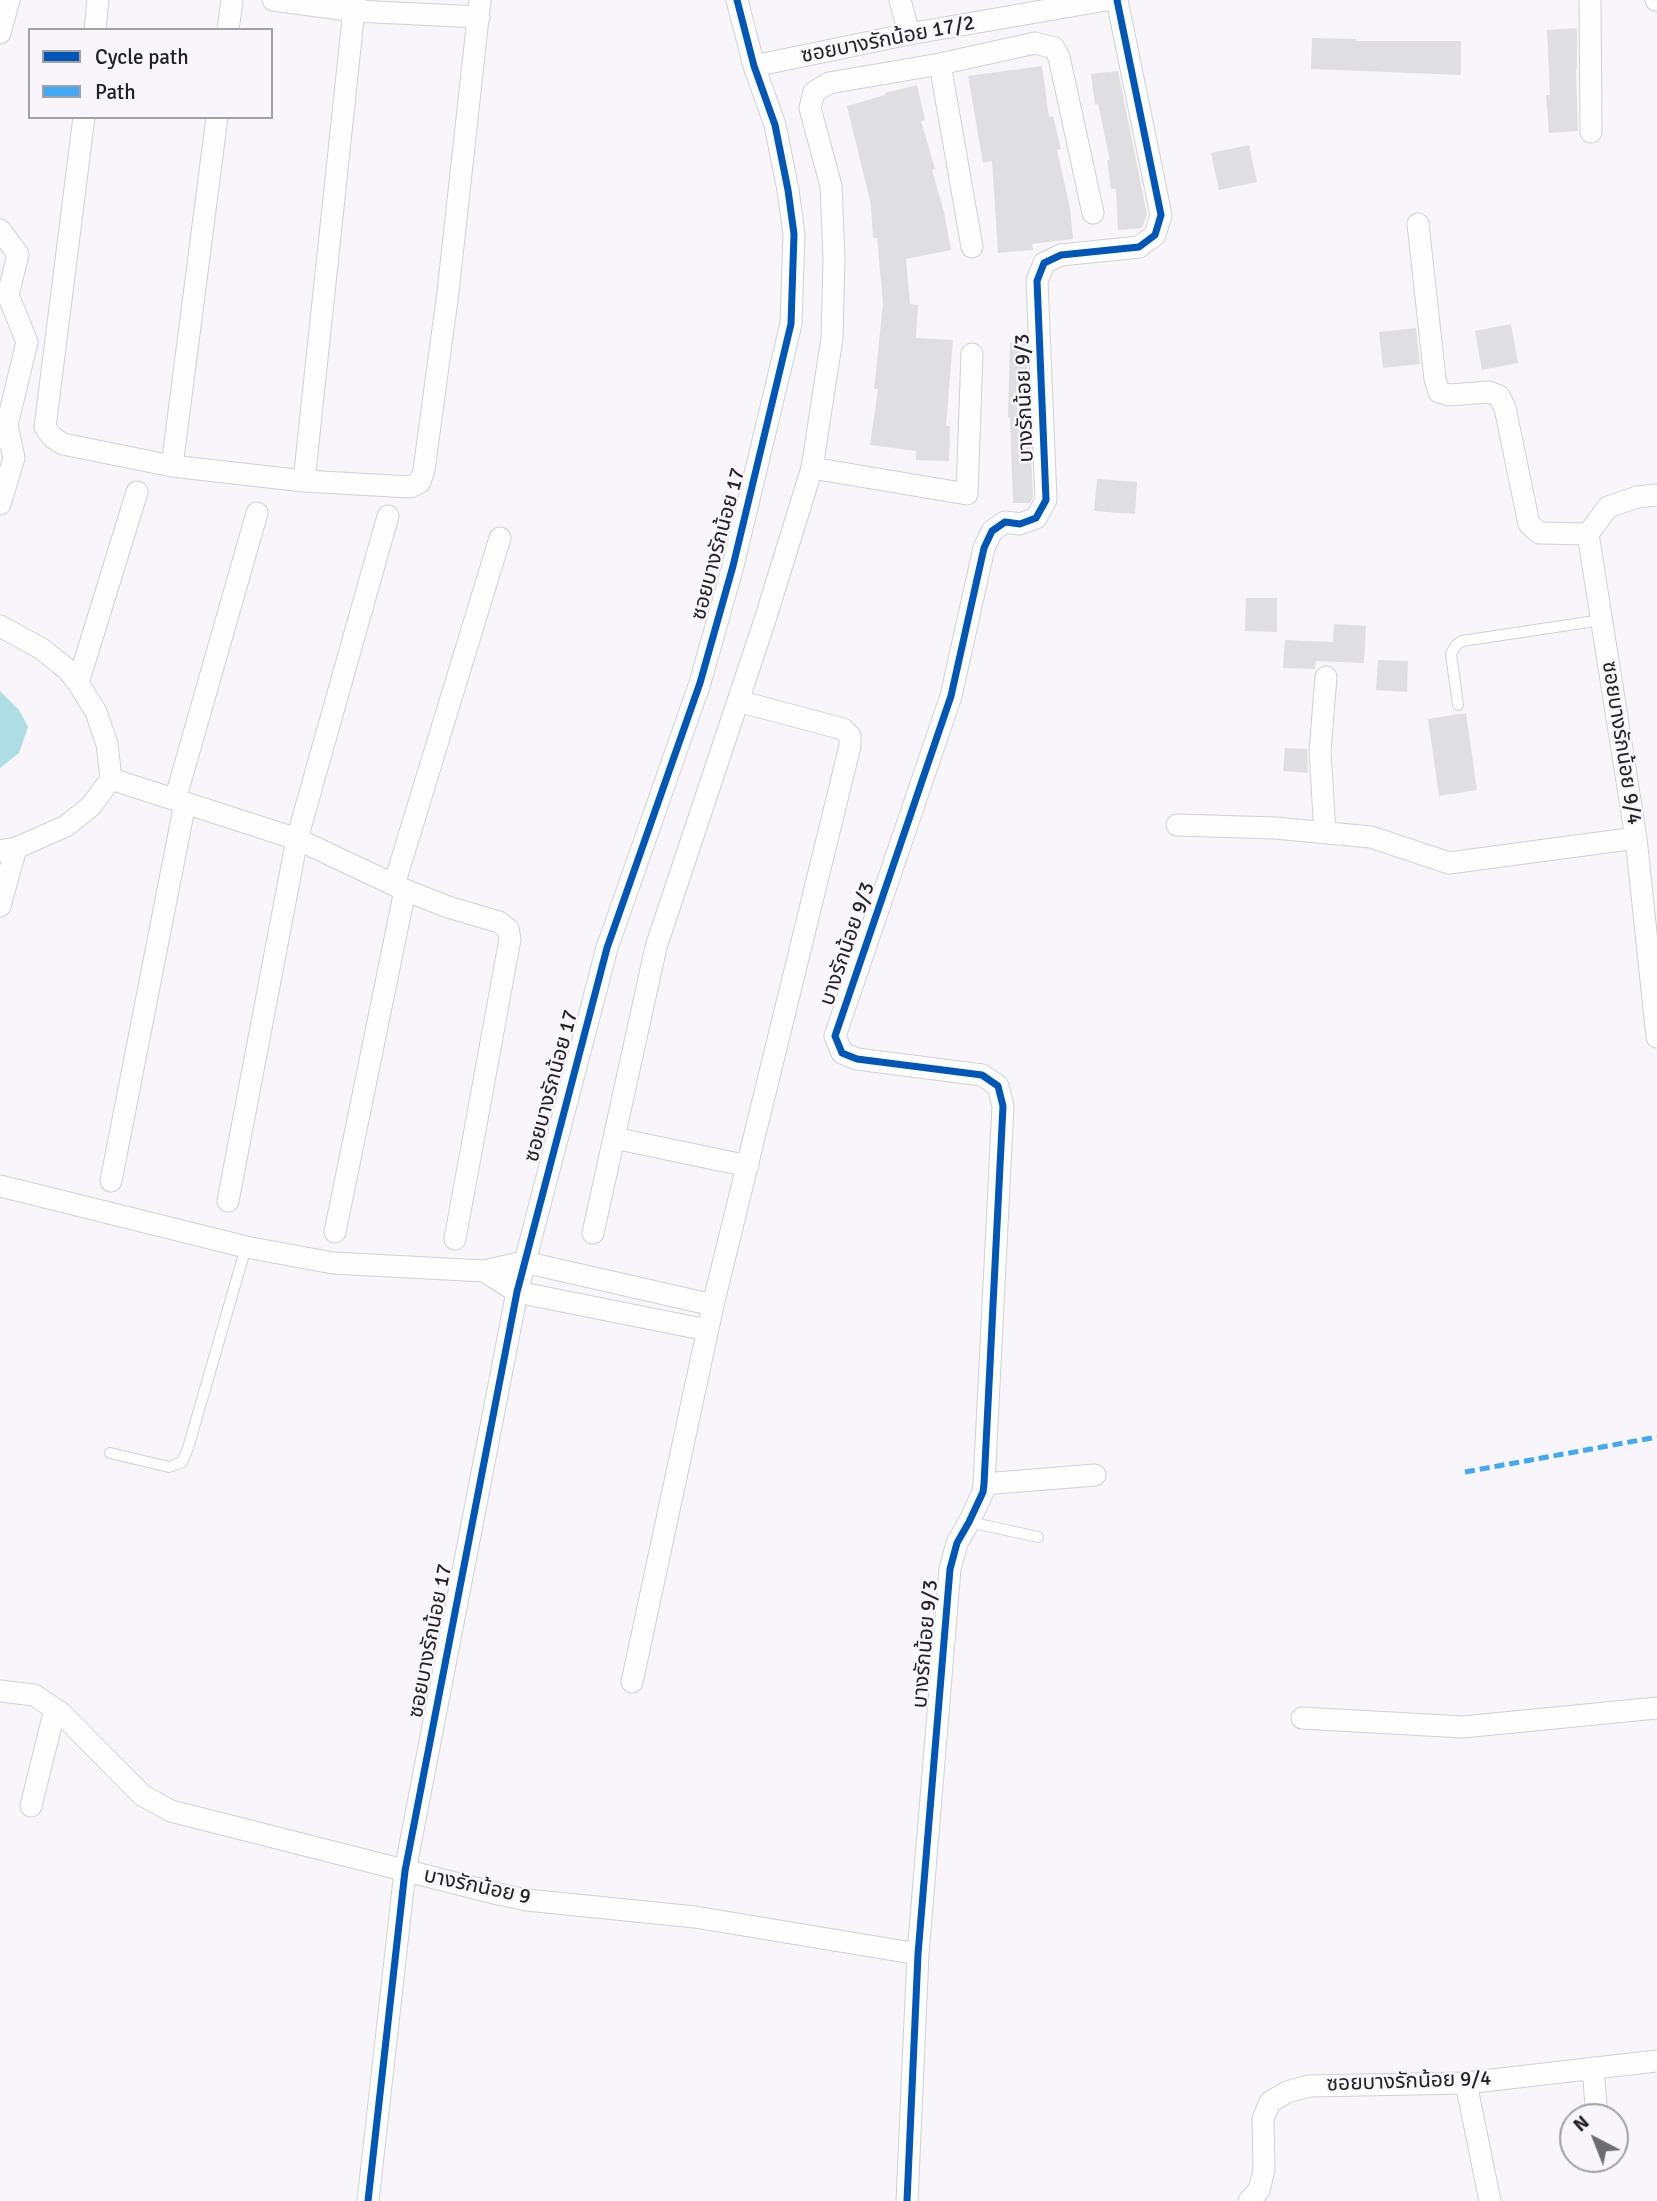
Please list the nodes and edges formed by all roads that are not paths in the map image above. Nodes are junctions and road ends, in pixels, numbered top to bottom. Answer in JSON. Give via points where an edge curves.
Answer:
{"nodes":[{"id":1,"x":9,"y":0,"type":"edge"},
{"id":2,"x":98,"y":0,"type":"edge"},
{"id":3,"x":232,"y":0,"type":"edge"},
{"id":4,"x":273,"y":0,"type":"edge"},
{"id":5,"x":737,"y":0,"type":"edge"},
{"id":6,"x":900,"y":0,"type":"edge"},
{"id":7,"x":1106,"y":0,"type":"edge"},
{"id":8,"x":1117,"y":0,"type":"edge"},
{"id":9,"x":1590,"y":0,"type":"edge"},
{"id":10,"x":355,"y":5,"type":"edge"},
{"id":11,"x":479,"y":8,"type":"edge"},
{"id":12,"x":95,"y":28,"type":"edge"},
{"id":13,"x":228,"y":28,"type":"edge"},
{"id":14,"x":0,"y":33,"type":"edge"},
{"id":15,"x":909,"y":34,"type":"junction"},
{"id":16,"x":940,"y":64,"type":"junction"},
{"id":17,"x":754,"y":66,"type":"junction"},
{"id":18,"x":84,"y":119,"type":"edge"},
{"id":19,"x":217,"y":119,"type":"edge"},
{"id":20,"x":1591,"y":132,"type":"dead end"},
{"id":21,"x":1093,"y":213,"type":"dead end"},
{"id":22,"x":1418,"y":225,"type":"dead end"},
{"id":23,"x":0,"y":230,"type":"edge"},
{"id":24,"x":972,"y":247,"type":"dead end"},
{"id":25,"x":972,"y":354,"type":"dead end"},
{"id":26,"x":4,"y":431,"type":"edge"},
{"id":27,"x":172,"y":466,"type":"junction"},
{"id":28,"x":812,"y":468,"type":"junction"},
{"id":29,"x":304,"y":481,"type":"junction"},
{"id":30,"x":137,"y":492,"type":"dead end"},
{"id":31,"x":1657,"y":495,"type":"edge"},
{"id":32,"x":0,"y":504,"type":"edge"},
{"id":33,"x":257,"y":513,"type":"dead end"},
{"id":34,"x":388,"y":516,"type":"dead end"},
{"id":35,"x":1588,"y":534,"type":"junction"},
{"id":36,"x":500,"y":538,"type":"dead end"},
{"id":37,"x":1602,"y":620,"type":"junction"},
{"id":38,"x":0,"y":626,"type":"edge"},
{"id":39,"x":1326,"y":677,"type":"dead end"},
{"id":40,"x":78,"y":683,"type":"junction"},
{"id":41,"x":738,"y":701,"type":"junction"},
{"id":42,"x":1458,"y":705,"type":"dead end"},
{"id":43,"x":111,"y":779,"type":"junction"},
{"id":44,"x":180,"y":802,"type":"junction"},
{"id":45,"x":1177,"y":825,"type":"dead end"},
{"id":46,"x":1325,"y":833,"type":"junction"},
{"id":47,"x":1636,"y":838,"type":"junction"},
{"id":48,"x":297,"y":839,"type":"junction"},
{"id":49,"x":8,"y":850,"type":"edge"},
{"id":50,"x":399,"y":887,"type":"junction"},
{"id":51,"x":0,"y":906,"type":"edge"},
{"id":52,"x":1657,"y":1037,"type":"edge"},
{"id":53,"x":614,"y":1138,"type":"junction"},
{"id":54,"x":748,"y":1166,"type":"junction"},
{"id":55,"x":111,"y":1181,"type":"dead end"},
{"id":56,"x":0,"y":1186,"type":"edge"},
{"id":57,"x":228,"y":1201,"type":"dead end"},
{"id":58,"x":335,"y":1233,"type":"dead end"},
{"id":59,"x":593,"y":1233,"type":"dead end"},
{"id":60,"x":455,"y":1239,"type":"dead end"},
{"id":61,"x":246,"y":1247,"type":"junction"},
{"id":62,"x":524,"y":1262,"type":"junction"},
{"id":63,"x":484,"y":1271,"type":"junction"},
{"id":64,"x":517,"y":1292,"type":"junction"},
{"id":65,"x":713,"y":1305,"type":"junction"},
{"id":66,"x":707,"y":1330,"type":"junction"},
{"id":67,"x":110,"y":1453,"type":"dead end"},
{"id":68,"x":1095,"y":1475,"type":"dead end"},
{"id":69,"x":984,"y":1484,"type":"junction"},
{"id":70,"x":969,"y":1522,"type":"junction"},
{"id":71,"x":1038,"y":1537,"type":"dead end"},
{"id":72,"x":632,"y":1682,"type":"dead end"},
{"id":73,"x":0,"y":1691,"type":"edge"},
{"id":74,"x":1657,"y":1708,"type":"edge"},
{"id":75,"x":55,"y":1709,"type":"junction"},
{"id":76,"x":1302,"y":1718,"type":"dead end"},
{"id":77,"x":31,"y":1807,"type":"dead end"},
{"id":78,"x":405,"y":1871,"type":"junction"},
{"id":79,"x":918,"y":1954,"type":"junction"},
{"id":80,"x":1657,"y":2061,"type":"edge"},
{"id":81,"x":1594,"y":2068,"type":"junction"},
{"id":82,"x":1466,"y":2083,"type":"junction"},
{"id":83,"x":1596,"y":2103,"type":"edge"},
{"id":84,"x":368,"y":2201,"type":"edge"},
{"id":85,"x":907,"y":2201,"type":"edge"},
{"id":86,"x":1249,"y":2201,"type":"edge"},
{"id":87,"x":1490,"y":2201,"type":"edge"}],
"edges":[{"from":1,"to":14,"type":"street"},
{"from":2,"to":12,"type":"street"},
{"from":3,"to":13,"type":"street"},
{"from":4,"to":10,"type":"street"},
{"from":5,"to":17,"type":"street","name":"ซอยบางรักน้อย 17"},
{"from":6,"to":15,"type":"street"},
{"from":7,"to":15,"type":"street","name":"ซอยบางรักน้อย 17/2"},
{"from":8,"to":69,"type":"street","name":"บางรักน้อย 9/3","via":[[1161,215],[1155,235],[1139,247],[1061,255],[1044,263],[1037,281],[1046,500],[1036,518],[1020,524],[1005,522],[992,531],[985,548],[951,695],[835,1036],[842,1053],[857,1059],[982,1075],[998,1086],[1003,1107]]},
{"from":9,"to":20,"type":"street"},
{"from":10,"to":11,"type":"street"},
{"from":10,"to":29,"type":"street"},
{"from":11,"to":29,"type":"street","via":[[446,306],[420,482],[410,487]]},
{"from":15,"to":17,"type":"street","name":"ซอยบางรักน้อย 17/2"},
{"from":16,"to":21,"type":"street","via":[[1035,43],[1054,48]]},
{"from":16,"to":24,"type":"street"},
{"from":16,"to":28,"type":"street","via":[[829,83],[814,92],[810,108],[831,186],[834,259],[832,338]]},
{"from":17,"to":62,"type":"street","name":"ซอยบางรักน้อย 17","via":[[775,125],[794,234],[791,324],[733,566],[699,683],[607,948]]},
{"from":18,"to":27,"type":"street","via":[[45,427],[63,444]]},
{"from":19,"to":27,"type":"street"},
{"from":22,"to":35,"type":"street","via":[[1439,392],[1489,392],[1499,397],[1529,524],[1539,534]]},
{"from":23,"to":26,"type":"street","via":[[18,254],[8,296],[27,342]]},
{"from":25,"to":28,"type":"street","via":[[967,494]]},
{"from":26,"to":32,"type":"street","via":[[14,458]]},
{"from":27,"to":29,"type":"street"},
{"from":28,"to":41,"type":"street"},
{"from":30,"to":40,"type":"street"},
{"from":31,"to":35,"type":"street","via":[[1608,507]]},
{"from":33,"to":44,"type":"street"},
{"from":34,"to":48,"type":"street"},
{"from":35,"to":37,"type":"street","name":"ซอยบางรักน้อย 9/4"},
{"from":36,"to":50,"type":"street"},
{"from":37,"to":42,"type":"lane","via":[[1462,640],[1451,654]]},
{"from":37,"to":47,"type":"street","name":"ซอยบางรักน้อย 9/4"},
{"from":38,"to":40,"type":"street","via":[[41,649]]},
{"from":39,"to":46,"type":"street","via":[[1320,751]]},
{"from":40,"to":43,"type":"street","via":[[100,723]]},
{"from":41,"to":53,"type":"street","via":[[656,947]]},
{"from":41,"to":54,"type":"street","via":[[843,729],[850,736]]},
{"from":43,"to":44,"type":"street"},
{"from":43,"to":49,"type":"street","via":[[91,806],[66,826]]},
{"from":44,"to":48,"type":"street"},
{"from":44,"to":55,"type":"street"},
{"from":45,"to":46,"type":"street"},
{"from":46,"to":47,"type":"street","via":[[1371,837],[1449,863]]},
{"from":47,"to":52,"type":"street","name":"ซอยบางรักน้อย 9/4"},
{"from":48,"to":50,"type":"street"},
{"from":48,"to":57,"type":"street"},
{"from":49,"to":51,"type":"street"},
{"from":50,"to":58,"type":"street"},
{"from":50,"to":60,"type":"street","via":[[499,922],[508,929],[510,939]]},
{"from":53,"to":54,"type":"street"},
{"from":53,"to":59,"type":"street"},
{"from":54,"to":65,"type":"street"},
{"from":56,"to":61,"type":"street"},
{"from":61,"to":63,"type":"street","via":[[333,1263]]},
{"from":61,"to":67,"type":"lane","via":[[182,1462],[169,1466]]},
{"from":62,"to":63,"type":"street"},
{"from":62,"to":64,"type":"street","name":"ซอยบางรักน้อย 17"},
{"from":62,"to":65,"type":"street"},
{"from":63,"to":64,"type":"street"},
{"from":64,"to":66,"type":"street"},
{"from":64,"to":78,"type":"street","name":"ซอยบางรักน้อย 17"},
{"from":65,"to":66,"type":"street"},
{"from":66,"to":72,"type":"street"},
{"from":68,"to":69,"type":"street"},
{"from":69,"to":70,"type":"street","name":"บางรักน้อย 9/3"},
{"from":70,"to":71,"type":"lane"},
{"from":70,"to":79,"type":"street","name":"บางรักน้อย 9/3","via":[[950,1569]]},
{"from":73,"to":75,"type":"street","name":"บางรักน้อย 9","via":[[34,1695]]},
{"from":74,"to":76,"type":"street","via":[[1463,1727]]},
{"from":75,"to":77,"type":"street"},
{"from":75,"to":78,"type":"street","name":"บางรักน้อย 9","via":[[142,1795],[171,1811]]},
{"from":78,"to":79,"type":"street","name":"บางรักน้อย 9","via":[[527,1900],[695,1917]]},
{"from":78,"to":84,"type":"street","name":"ซอยบางรักน้อย 17"},
{"from":79,"to":85,"type":"street","name":"บางรักน้อย 9/3"},
{"from":80,"to":81,"type":"street","name":"ซอยบางรักน้อย 9/4"},
{"from":81,"to":82,"type":"street","name":"ซอยบางรักน้อย 9/4"},
{"from":81,"to":83,"type":"street"},
{"from":82,"to":86,"type":"street","name":"ซอยบางรักน้อย 9/4","via":[[1309,2086],[1287,2092],[1270,2102],[1263,2119],[1264,2170],[1259,2190]]},
{"from":82,"to":87,"type":"street"}]}
